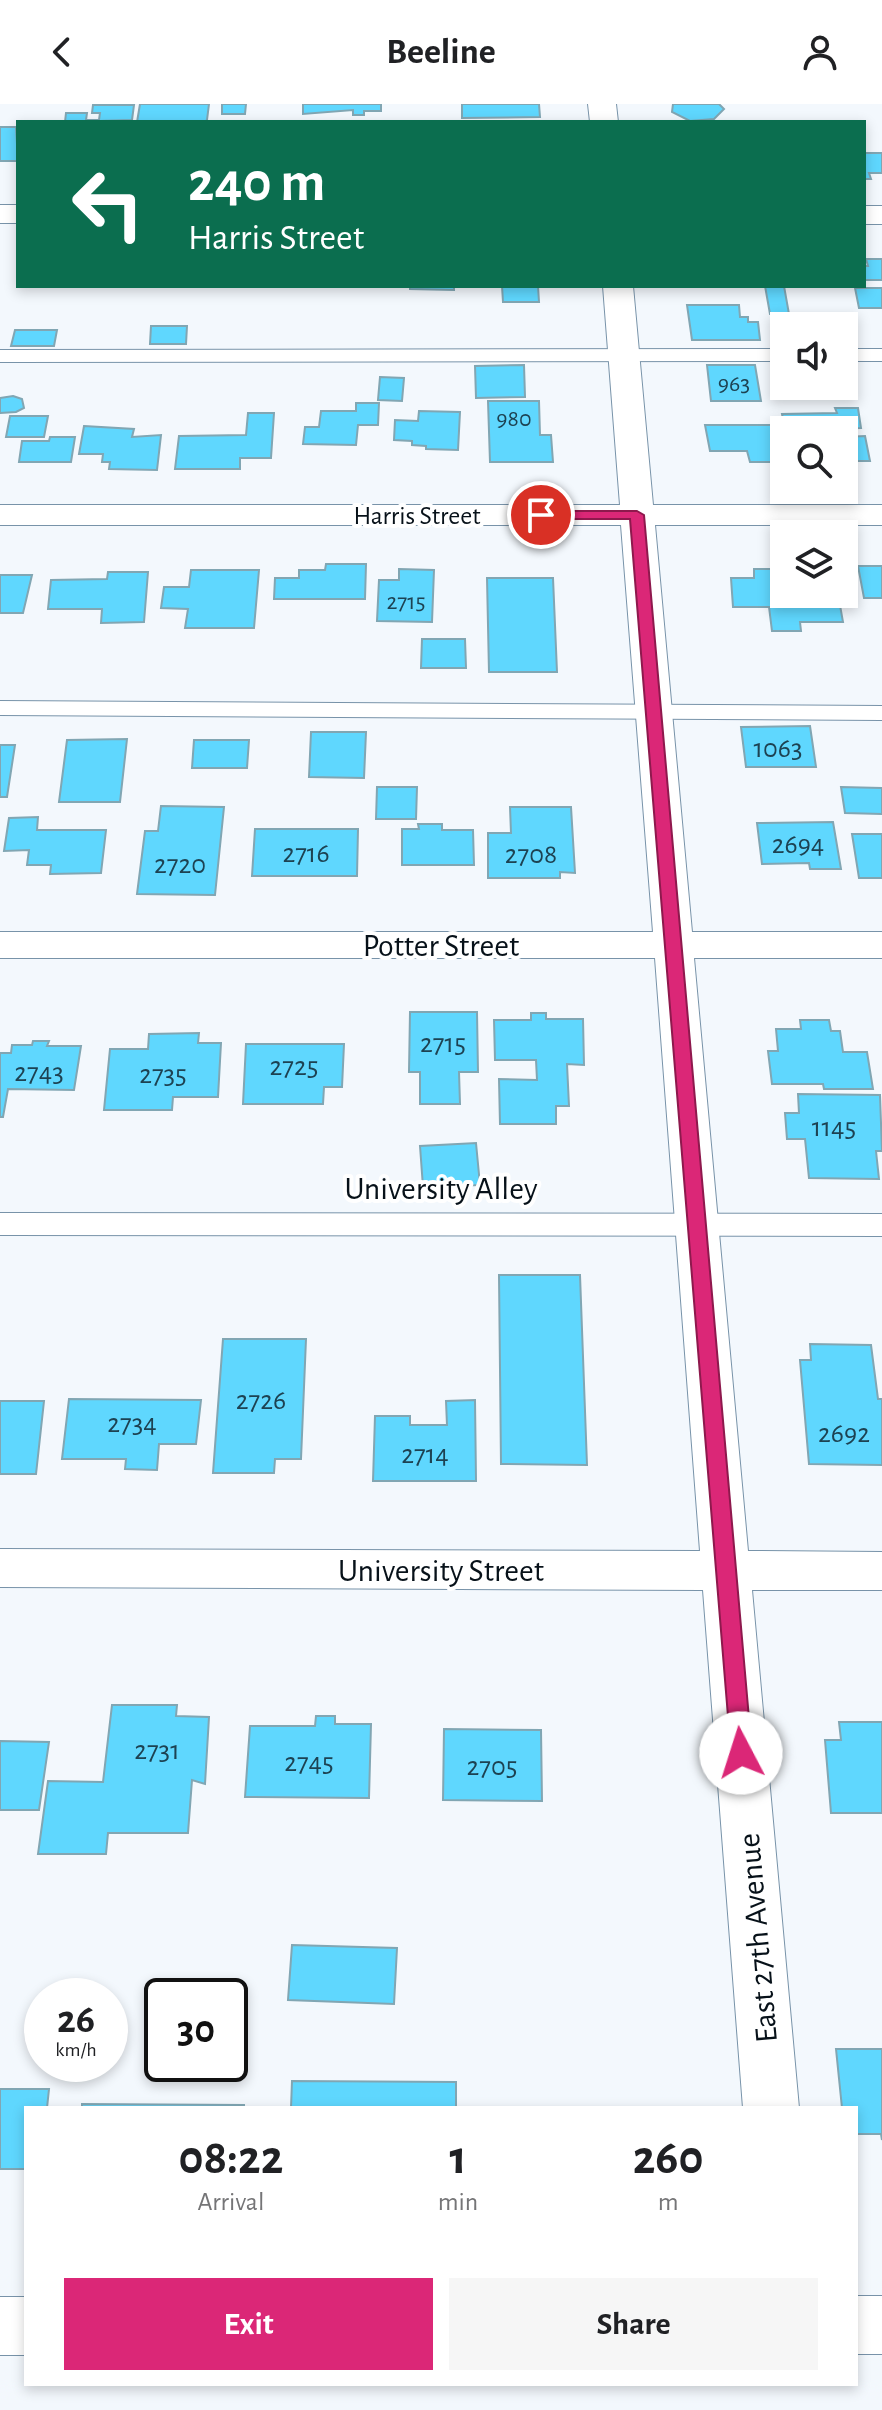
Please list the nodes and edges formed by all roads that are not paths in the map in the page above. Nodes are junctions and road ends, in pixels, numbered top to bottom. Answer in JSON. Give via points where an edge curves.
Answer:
{"nodes":[{"id":1,"x":618,"y":288,"type":"edge"},
{"id":2,"x":623,"y":355,"type":"junction"},
{"id":3,"x":770,"y":355,"type":"edge"},
{"id":4,"x":858,"y":355,"type":"edge"},
{"id":5,"x":882,"y":355,"type":"edge"},
{"id":6,"x":0,"y":356,"type":"edge"},
{"id":7,"x":0,"y":515,"type":"edge"},
{"id":8,"x":637,"y":515,"type":"junction"},
{"id":9,"x":882,"y":515,"type":"edge"},
{"id":10,"x":0,"y":708,"type":"edge"},
{"id":11,"x":654,"y":712,"type":"junction"},
{"id":12,"x":882,"y":713,"type":"edge"},
{"id":13,"x":0,"y":945,"type":"edge"},
{"id":14,"x":673,"y":945,"type":"junction"},
{"id":15,"x":882,"y":945,"type":"edge"},
{"id":16,"x":0,"y":1224,"type":"edge"},
{"id":17,"x":697,"y":1225,"type":"junction"},
{"id":18,"x":882,"y":1225,"type":"edge"},
{"id":19,"x":0,"y":1568,"type":"edge"},
{"id":20,"x":726,"y":1571,"type":"junction"},
{"id":21,"x":882,"y":1571,"type":"edge"},
{"id":22,"x":771,"y":2106,"type":"edge"},
{"id":23,"x":858,"y":2325,"type":"edge"},
{"id":24,"x":882,"y":2325,"type":"edge"},
{"id":25,"x":0,"y":2326,"type":"edge"},
{"id":26,"x":24,"y":2326,"type":"edge"}],
"edges":[{"from":1,"to":2,"type":"street","name":"East 27th Avenue"},
{"from":2,"to":3,"type":"lane"},
{"from":2,"to":6,"type":"lane"},
{"from":2,"to":8,"type":"street","name":"East 27th Avenue"},
{"from":4,"to":5,"type":"lane"},
{"from":7,"to":8,"type":"street","name":"Harris Street"},
{"from":8,"to":9,"type":"street","name":"Harris Street"},
{"from":8,"to":11,"type":"street","name":"East 27th Avenue"},
{"from":10,"to":11,"type":"lane"},
{"from":11,"to":12,"type":"lane"},
{"from":11,"to":14,"type":"street","name":"East 27th Avenue"},
{"from":13,"to":14,"type":"street","name":"Potter Street"},
{"from":14,"to":15,"type":"street","name":"Potter Street"},
{"from":14,"to":17,"type":"street","name":"East 27th Avenue"},
{"from":16,"to":17,"type":"lane","name":"University Alley"},
{"from":17,"to":18,"type":"lane","name":"University Alley"},
{"from":17,"to":20,"type":"street","name":"East 27th Avenue"},
{"from":19,"to":20,"type":"street","name":"University Street"},
{"from":20,"to":21,"type":"street","name":"University Street"},
{"from":20,"to":22,"type":"street","name":"East 27th Avenue"},
{"from":23,"to":24,"type":"street"},
{"from":25,"to":26,"type":"street"}]}
